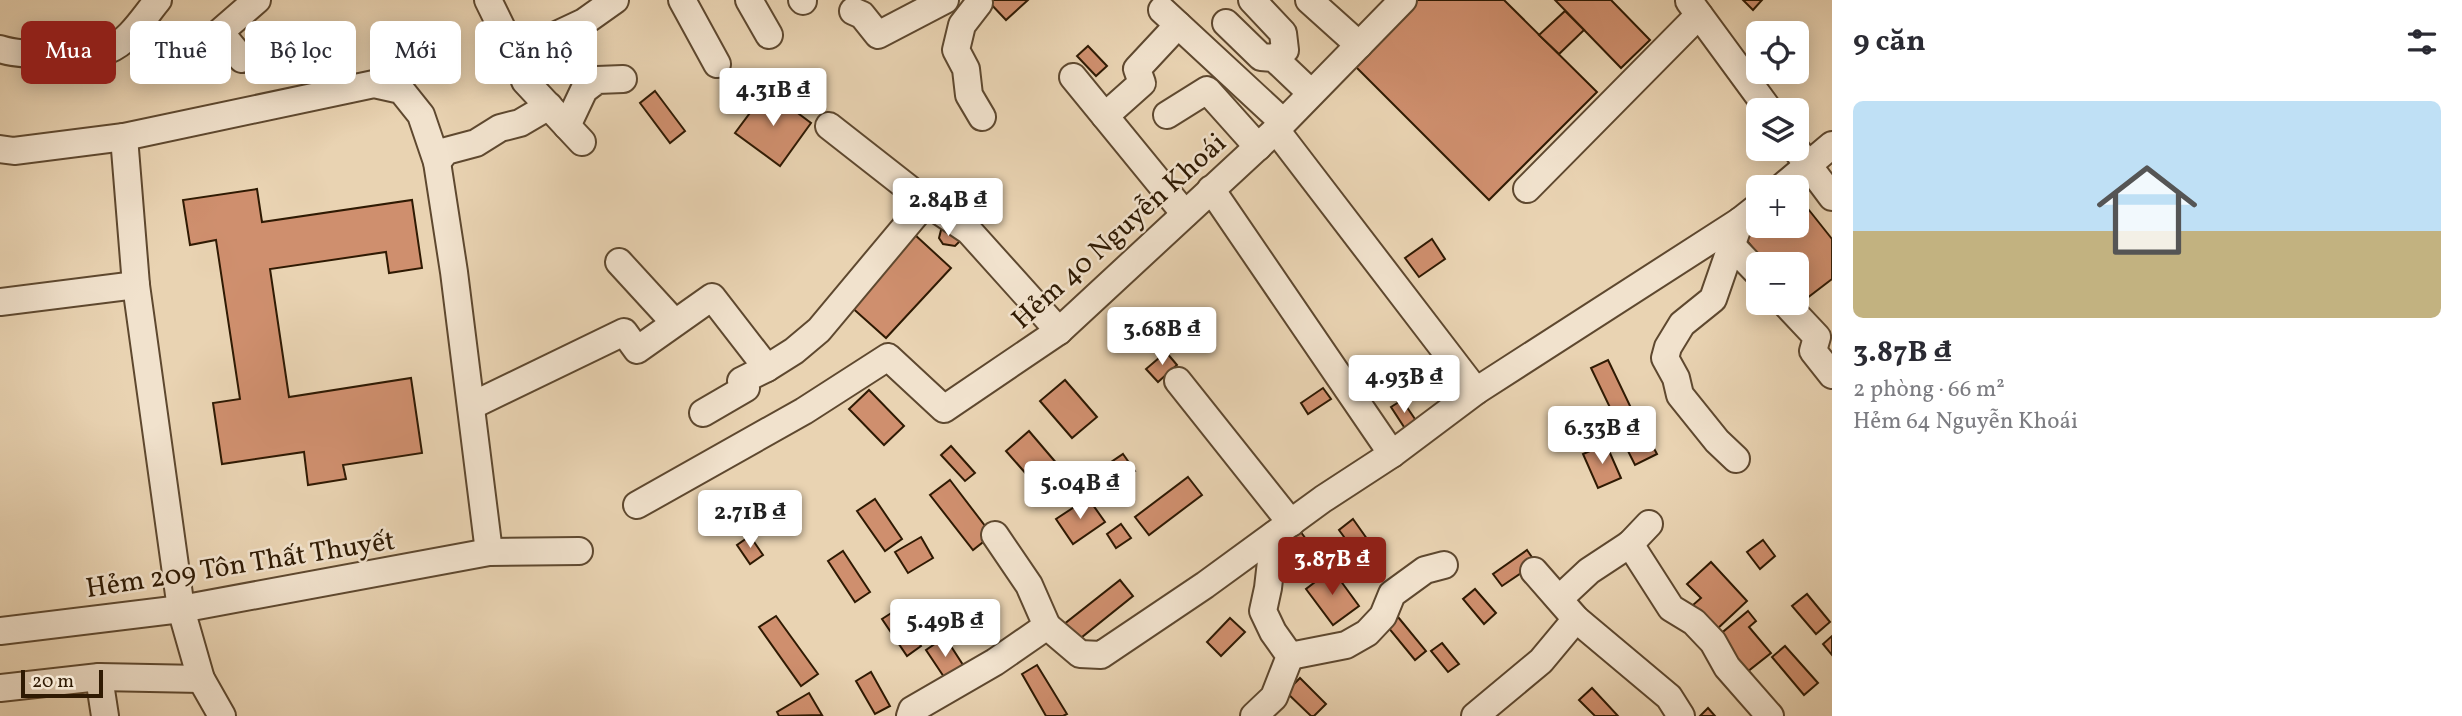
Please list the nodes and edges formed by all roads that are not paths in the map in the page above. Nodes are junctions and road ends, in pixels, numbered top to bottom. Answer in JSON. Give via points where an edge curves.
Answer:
{"nodes":[{"id":1,"x":158,"y":0,"type":"edge"},
{"id":2,"x":257,"y":0,"type":"edge"},
{"id":3,"x":488,"y":0,"type":"edge"},
{"id":4,"x":615,"y":0,"type":"edge"},
{"id":5,"x":682,"y":0,"type":"edge"},
{"id":6,"x":749,"y":0,"type":"edge"},
{"id":7,"x":945,"y":0,"type":"edge"},
{"id":8,"x":1252,"y":0,"type":"edge"},
{"id":9,"x":1309,"y":0,"type":"edge"},
{"id":10,"x":1403,"y":0,"type":"edge"},
{"id":11,"x":972,"y":1,"type":"edge"},
{"id":12,"x":1694,"y":7,"type":"edge"},
{"id":13,"x":853,"y":10,"type":"dead end"},
{"id":14,"x":585,"y":21,"type":"edge"},
{"id":15,"x":1226,"y":23,"type":"dead end"},
{"id":16,"x":769,"y":35,"type":"dead end"},
{"id":17,"x":1359,"y":46,"type":"junction"},
{"id":18,"x":0,"y":49,"type":"edge"},
{"id":19,"x":1274,"y":58,"type":"junction"},
{"id":20,"x":242,"y":59,"type":"dead end"},
{"id":21,"x":717,"y":64,"type":"dead end"},
{"id":22,"x":1073,"y":77,"type":"dead end"},
{"id":23,"x":623,"y":79,"type":"dead end"},
{"id":24,"x":1311,"y":93,"type":"junction"},
{"id":25,"x":1760,"y":98,"type":"edge"},
{"id":26,"x":548,"y":106,"type":"junction"},
{"id":27,"x":1105,"y":116,"type":"junction"},
{"id":28,"x":1167,"y":116,"type":"dead end"},
{"id":29,"x":982,"y":117,"type":"dead end"},
{"id":30,"x":829,"y":126,"type":"dead end"},
{"id":31,"x":1272,"y":133,"type":"junction"},
{"id":32,"x":124,"y":137,"type":"junction"},
{"id":33,"x":1832,"y":145,"type":"edge"},
{"id":34,"x":0,"y":149,"type":"edge"},
{"id":35,"x":1809,"y":155,"type":"edge"},
{"id":36,"x":1805,"y":161,"type":"edge"},
{"id":37,"x":437,"y":162,"type":"junction"},
{"id":38,"x":1527,"y":188,"type":"dead end"},
{"id":39,"x":1211,"y":189,"type":"junction"},
{"id":40,"x":1832,"y":197,"type":"edge"},
{"id":41,"x":926,"y":202,"type":"junction"},
{"id":42,"x":1185,"y":214,"type":"junction"},
{"id":43,"x":1743,"y":224,"type":"edge"},
{"id":44,"x":1752,"y":252,"type":"edge"},
{"id":45,"x":619,"y":262,"type":"dead end"},
{"id":46,"x":135,"y":285,"type":"junction"},
{"id":47,"x":0,"y":302,"type":"edge"},
{"id":48,"x":1796,"y":315,"type":"edge"},
{"id":49,"x":674,"y":322,"type":"junction"},
{"id":50,"x":1059,"y":331,"type":"junction"},
{"id":51,"x":767,"y":368,"type":"junction"},
{"id":52,"x":1832,"y":375,"type":"edge"},
{"id":53,"x":1178,"y":381,"type":"dead end"},
{"id":54,"x":1476,"y":391,"type":"junction"},
{"id":55,"x":471,"y":406,"type":"junction"},
{"id":56,"x":703,"y":413,"type":"dead end"},
{"id":57,"x":1392,"y":454,"type":"junction"},
{"id":58,"x":1735,"y":459,"type":"dead end"},
{"id":59,"x":637,"y":505,"type":"dead end"},
{"id":60,"x":1649,"y":524,"type":"dead end"},
{"id":61,"x":1283,"y":529,"type":"junction"},
{"id":62,"x":995,"y":536,"type":"dead end"},
{"id":63,"x":1630,"y":544,"type":"junction"},
{"id":64,"x":579,"y":551,"type":"dead end"},
{"id":65,"x":489,"y":552,"type":"junction"},
{"id":66,"x":1444,"y":565,"type":"dead end"},
{"id":67,"x":1534,"y":571,"type":"dead end"},
{"id":68,"x":1559,"y":599,"type":"junction"},
{"id":69,"x":181,"y":609,"type":"junction"},
{"id":70,"x":1576,"y":619,"type":"junction"},
{"id":71,"x":1047,"y":626,"type":"junction"},
{"id":72,"x":0,"y":631,"type":"edge"},
{"id":73,"x":1290,"y":656,"type":"junction"},
{"id":74,"x":99,"y":677,"type":"junction"},
{"id":75,"x":201,"y":679,"type":"junction"},
{"id":76,"x":0,"y":688,"type":"edge"},
{"id":77,"x":105,"y":716,"type":"edge"},
{"id":78,"x":222,"y":716,"type":"edge"},
{"id":79,"x":910,"y":716,"type":"edge"},
{"id":80,"x":1254,"y":716,"type":"edge"},
{"id":81,"x":1475,"y":716,"type":"edge"},
{"id":82,"x":1681,"y":716,"type":"edge"},
{"id":83,"x":1770,"y":716,"type":"edge"}],
"edges":[{"from":1,"to":18,"type":"street","via":[[131,34],[108,50],[68,56]]},
{"from":2,"to":20,"type":"street","via":[[220,32]]},
{"from":3,"to":26,"type":"street","via":[[524,80]]},
{"from":4,"to":14,"type":"street"},
{"from":5,"to":21,"type":"street"},
{"from":6,"to":16,"type":"street"},
{"from":7,"to":13,"type":"street","via":[[878,34]]},
{"from":8,"to":19,"type":"street","via":[[1283,33],[1285,50]]},
{"from":9,"to":17,"type":"street"},
{"from":10,"to":17,"type":"street","name":"Hẻm 40 Nguyễn Khoái"},
{"from":11,"to":29,"type":"street","via":[[957,50],[966,69],[969,95]]},
{"from":12,"to":25,"type":"street"},
{"from":12,"to":38,"type":"street"},
{"from":15,"to":19,"type":"street","via":[[1261,57]]},
{"from":17,"to":24,"type":"street","name":"Hẻm 40 Nguyễn Khoái"},
{"from":19,"to":24,"type":"street"},
{"from":22,"to":27,"type":"street"},
{"from":23,"to":26,"type":"street","via":[[597,80],[584,90],[574,134]]},
{"from":24,"to":31,"type":"street","name":"Hẻm 40 Nguyễn Khoái"},
{"from":26,"to":37,"type":"street","via":[[476,143],[446,151]]},
{"from":27,"to":31,"type":"street","via":[[1142,83],[1137,69],[1170,17]]},
{"from":27,"to":42,"type":"street"},
{"from":28,"to":31,"type":"street","via":[[1207,90]]},
{"from":30,"to":41,"type":"street"},
{"from":31,"to":39,"type":"street","name":"Hẻm 40 Nguyễn Khoái"},
{"from":31,"to":54,"type":"street"},
{"from":32,"to":34,"type":"street"},
{"from":32,"to":37,"type":"street","via":[[374,84],[401,90],[421,115]]},
{"from":32,"to":46,"type":"street"},
{"from":33,"to":35,"type":"street"},
{"from":36,"to":40,"type":"street"},
{"from":37,"to":55,"type":"street"},
{"from":39,"to":42,"type":"street","name":"Hẻm 40 Nguyễn Khoái"},
{"from":39,"to":57,"type":"street"},
{"from":41,"to":50,"type":"street","via":[[969,231]]},
{"from":41,"to":51,"type":"street","via":[[819,330]]},
{"from":42,"to":50,"type":"street","name":"Hẻm 40 Nguyễn Khoái"},
{"from":43,"to":44,"type":"street"},
{"from":43,"to":54,"type":"street"},
{"from":43,"to":58,"type":"street","via":[[1713,299],[1682,324],[1665,358],[1680,395]]},
{"from":45,"to":49,"type":"street"},
{"from":46,"to":47,"type":"street"},
{"from":46,"to":69,"type":"street"},
{"from":48,"to":52,"type":"street","via":[[1817,337],[1813,351]]},
{"from":49,"to":51,"type":"street","via":[[712,297]]},
{"from":49,"to":55,"type":"street","via":[[637,350],[624,332]]},
{"from":50,"to":59,"type":"street","name":"Hẻm 40 Nguyễn Khoái","via":[[944,409],[888,357],[804,411]]},
{"from":51,"to":56,"type":"street","via":[[741,381],[746,388]]},
{"from":53,"to":61,"type":"street"},
{"from":54,"to":57,"type":"street"},
{"from":55,"to":65,"type":"street"},
{"from":57,"to":61,"type":"street"},
{"from":60,"to":63,"type":"street"},
{"from":61,"to":71,"type":"street","via":[[1101,655],[1080,654]]},
{"from":61,"to":73,"type":"street","via":[[1263,611]]},
{"from":62,"to":71,"type":"street","via":[[1029,585]]},
{"from":63,"to":68,"type":"street","via":[[1589,571]]},
{"from":63,"to":83,"type":"street","via":[[1671,608],[1694,622],[1713,642],[1727,667]]},
{"from":64,"to":65,"type":"street","name":"Hẻm 209 Tôn Thất Thuyết"},
{"from":65,"to":69,"type":"street","name":"Hẻm 209 Tôn Thất Thuyết"},
{"from":66,"to":73,"type":"street","via":[[1425,570],[1392,594],[1383,616],[1367,634],[1346,645]]},
{"from":67,"to":68,"type":"street"},
{"from":68,"to":70,"type":"street"},
{"from":69,"to":72,"type":"street","name":"Hẻm 209 Tôn Thất Thuyết"},
{"from":69,"to":75,"type":"street"},
{"from":70,"to":81,"type":"street","via":[[1541,661]]},
{"from":70,"to":82,"type":"street","via":[[1669,697]]},
{"from":71,"to":79,"type":"street","via":[[912,710]]},
{"from":73,"to":80,"type":"street","via":[[1274,697]]},
{"from":74,"to":75,"type":"street"},
{"from":74,"to":76,"type":"street"},
{"from":74,"to":77,"type":"street"},
{"from":75,"to":78,"type":"street"}]}
